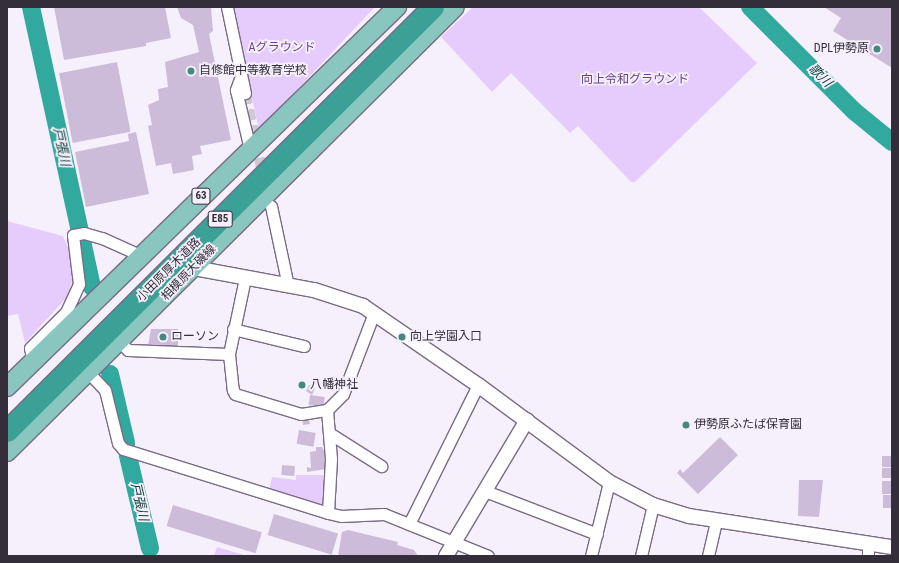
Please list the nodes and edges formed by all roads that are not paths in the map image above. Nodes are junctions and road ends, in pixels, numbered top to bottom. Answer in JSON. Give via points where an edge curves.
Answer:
{"nodes":[{"id":1,"x":227,"y":7,"type":"edge"},
{"id":2,"x":397,"y":7,"type":"edge"},
{"id":3,"x":415,"y":7,"type":"edge"},
{"id":4,"x":433,"y":7,"type":"edge"},
{"id":5,"x":455,"y":7,"type":"edge"},
{"id":6,"x":242,"y":76,"type":"junction"},
{"id":7,"x":245,"y":93,"type":"tunnel mouth"},
{"id":8,"x":250,"y":149,"type":"junction"},
{"id":9,"x":271,"y":206,"type":"dead end"},
{"id":10,"x":140,"y":256,"type":"junction"},
{"id":11,"x":194,"y":268,"type":"junction"},
{"id":12,"x":245,"y":278,"type":"junction"},
{"id":13,"x":288,"y":286,"type":"junction"},
{"id":14,"x":374,"y":312,"type":"junction"},
{"id":15,"x":233,"y":329,"type":"junction"},
{"id":16,"x":121,"y":343,"type":"junction"},
{"id":17,"x":304,"y":346,"type":"dead end"},
{"id":18,"x":229,"y":354,"type":"junction"},
{"id":19,"x":33,"y":361,"type":"junction"},
{"id":20,"x":89,"y":373,"type":"junction"},
{"id":21,"x":478,"y":385,"type":"junction"},
{"id":22,"x":7,"y":387,"type":"edge"},
{"id":23,"x":327,"y":410,"type":"junction"},
{"id":24,"x":7,"y":412,"type":"edge"},
{"id":25,"x":527,"y":420,"type":"junction"},
{"id":26,"x":7,"y":431,"type":"edge"},
{"id":27,"x":329,"y":433,"type":"junction"},
{"id":28,"x":7,"y":452,"type":"edge"},
{"id":29,"x":381,"y":466,"type":"dead end"},
{"id":30,"x":609,"y":482,"type":"junction"},
{"id":31,"x":485,"y":491,"type":"junction"},
{"id":32,"x":653,"y":505,"type":"junction"},
{"id":33,"x":328,"y":513,"type":"junction"},
{"id":34,"x":716,"y":520,"type":"junction"},
{"id":35,"x":409,"y":524,"type":"junction"},
{"id":36,"x":597,"y":534,"type":"junction"},
{"id":37,"x":454,"y":543,"type":"junction"},
{"id":38,"x":892,"y":547,"type":"edge"},
{"id":39,"x":868,"y":550,"type":"edge"},
{"id":40,"x":446,"y":556,"type":"edge"},
{"id":41,"x":488,"y":556,"type":"edge"},
{"id":42,"x":591,"y":556,"type":"edge"},
{"id":43,"x":641,"y":556,"type":"edge"},
{"id":44,"x":708,"y":556,"type":"edge"}],
"edges":[{"from":1,"to":6,"type":"street"},
{"from":2,"to":8,"type":"main road","number":"63"},
{"from":3,"to":24,"type":"highway","name":"小田原厚木道路","number":"E85"},
{"from":4,"to":26,"type":"highway","name":"小田原厚木道路","number":"E85"},
{"from":5,"to":11,"type":"main road","name":"相模原大磯線"},
{"from":6,"to":7,"type":"street"},
{"from":6,"to":8,"type":"street","via":[[236,90]]},
{"from":8,"to":10,"type":"main road","number":"63"},
{"from":9,"to":13,"type":"street"},
{"from":10,"to":19,"type":"main road","number":"63"},
{"from":10,"to":19,"type":"street","via":[[124,245],[79,234],[79,267],[74,298],[66,312],[30,348]]},
{"from":11,"to":12,"type":"street"},
{"from":11,"to":16,"type":"main road","name":"相模原大磯線"},
{"from":12,"to":13,"type":"street"},
{"from":12,"to":15,"type":"street"},
{"from":13,"to":14,"type":"street","via":[[347,300]]},
{"from":14,"to":21,"type":"street"},
{"from":14,"to":23,"type":"street","via":[[353,375],[343,394]]},
{"from":15,"to":17,"type":"street"},
{"from":15,"to":18,"type":"street"},
{"from":16,"to":18,"type":"street","via":[[128,350]]},
{"from":16,"to":20,"type":"main road","name":"相模原大磯線"},
{"from":18,"to":23,"type":"street","via":[[236,394],[267,398],[301,414]]},
{"from":19,"to":22,"type":"main road","number":"63"},
{"from":20,"to":28,"type":"main road","name":"相模原大磯線"},
{"from":20,"to":33,"type":"street","via":[[105,390],[118,443],[123,449]]},
{"from":21,"to":25,"type":"street"},
{"from":21,"to":35,"type":"street"},
{"from":23,"to":27,"type":"street"},
{"from":25,"to":30,"type":"street"},
{"from":25,"to":31,"type":"street"},
{"from":27,"to":29,"type":"street"},
{"from":27,"to":33,"type":"street"},
{"from":30,"to":32,"type":"street"},
{"from":30,"to":36,"type":"street"},
{"from":31,"to":36,"type":"street"},
{"from":31,"to":37,"type":"street"},
{"from":32,"to":34,"type":"street"},
{"from":32,"to":43,"type":"street"},
{"from":33,"to":35,"type":"street","via":[[341,516],[384,514]]},
{"from":34,"to":39,"type":"street"},
{"from":34,"to":44,"type":"street"},
{"from":35,"to":37,"type":"street"},
{"from":36,"to":42,"type":"street"},
{"from":37,"to":40,"type":"street"},
{"from":37,"to":41,"type":"street"},
{"from":38,"to":39,"type":"street"}]}
